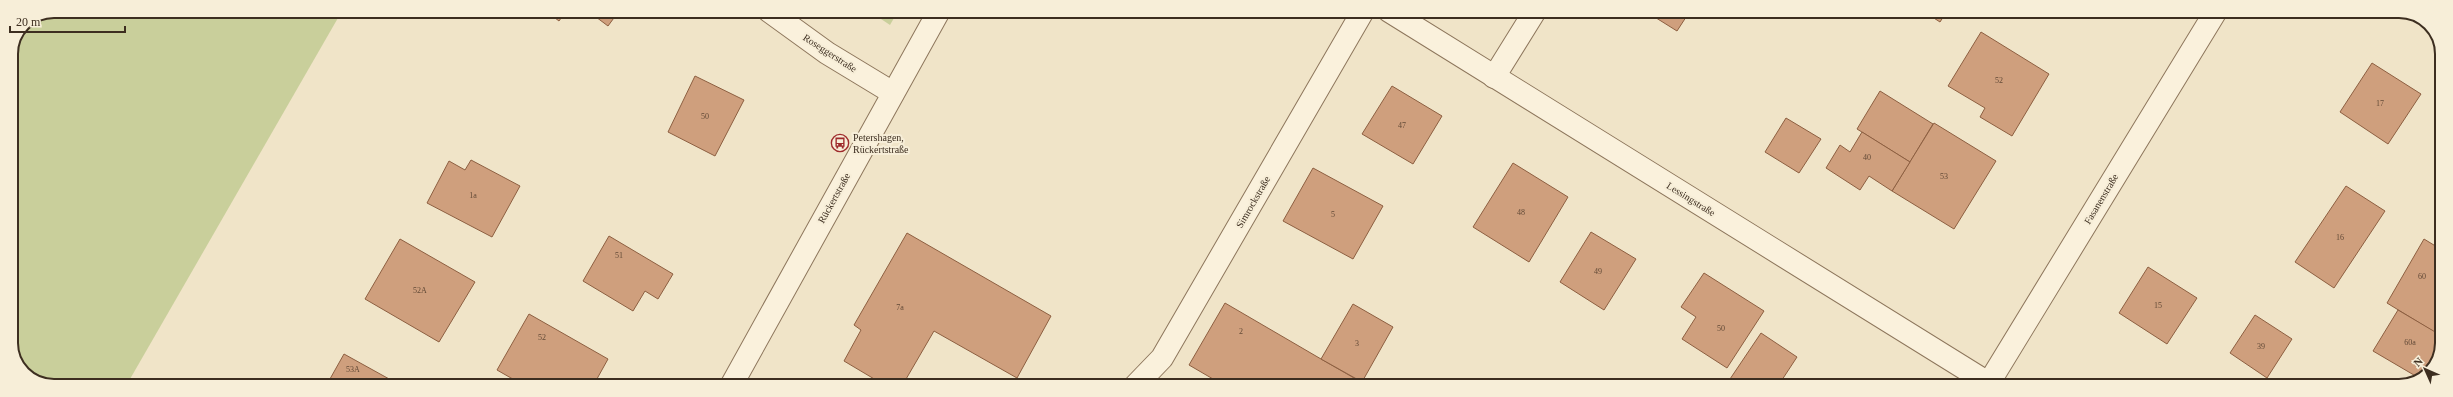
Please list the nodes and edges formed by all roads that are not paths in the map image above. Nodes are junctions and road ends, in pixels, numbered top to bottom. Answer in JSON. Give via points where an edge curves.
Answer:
{"nodes":[{"id":1,"x":779,"y":18,"type":"edge"},
{"id":2,"x":935,"y":18,"type":"edge"},
{"id":3,"x":1359,"y":18,"type":"edge"},
{"id":4,"x":1400,"y":18,"type":"edge"},
{"id":5,"x":1531,"y":18,"type":"edge"},
{"id":6,"x":2212,"y":18,"type":"edge"},
{"id":7,"x":1494,"y":77,"type":"junction"},
{"id":8,"x":892,"y":93,"type":"junction"},
{"id":9,"x":735,"y":379,"type":"edge"},
{"id":10,"x":1142,"y":379,"type":"edge"},
{"id":11,"x":1979,"y":379,"type":"edge"},
{"id":12,"x":1993,"y":379,"type":"edge"}],
"edges":[{"from":1,"to":8,"type":"street","name":"Roseggerstraße","via":[[827,53]]},
{"from":2,"to":8,"type":"street","name":"Rückertstraße"},
{"from":3,"to":10,"type":"street","name":"Simrockstraße","via":[[1162,358]]},
{"from":4,"to":7,"type":"street","name":"Lessingstraße"},
{"from":5,"to":7,"type":"street"},
{"from":6,"to":12,"type":"street","name":"Fasanenstraße"},
{"from":7,"to":11,"type":"street","name":"Lessingstraße"},
{"from":8,"to":9,"type":"street","name":"Rückertstraße"}]}
